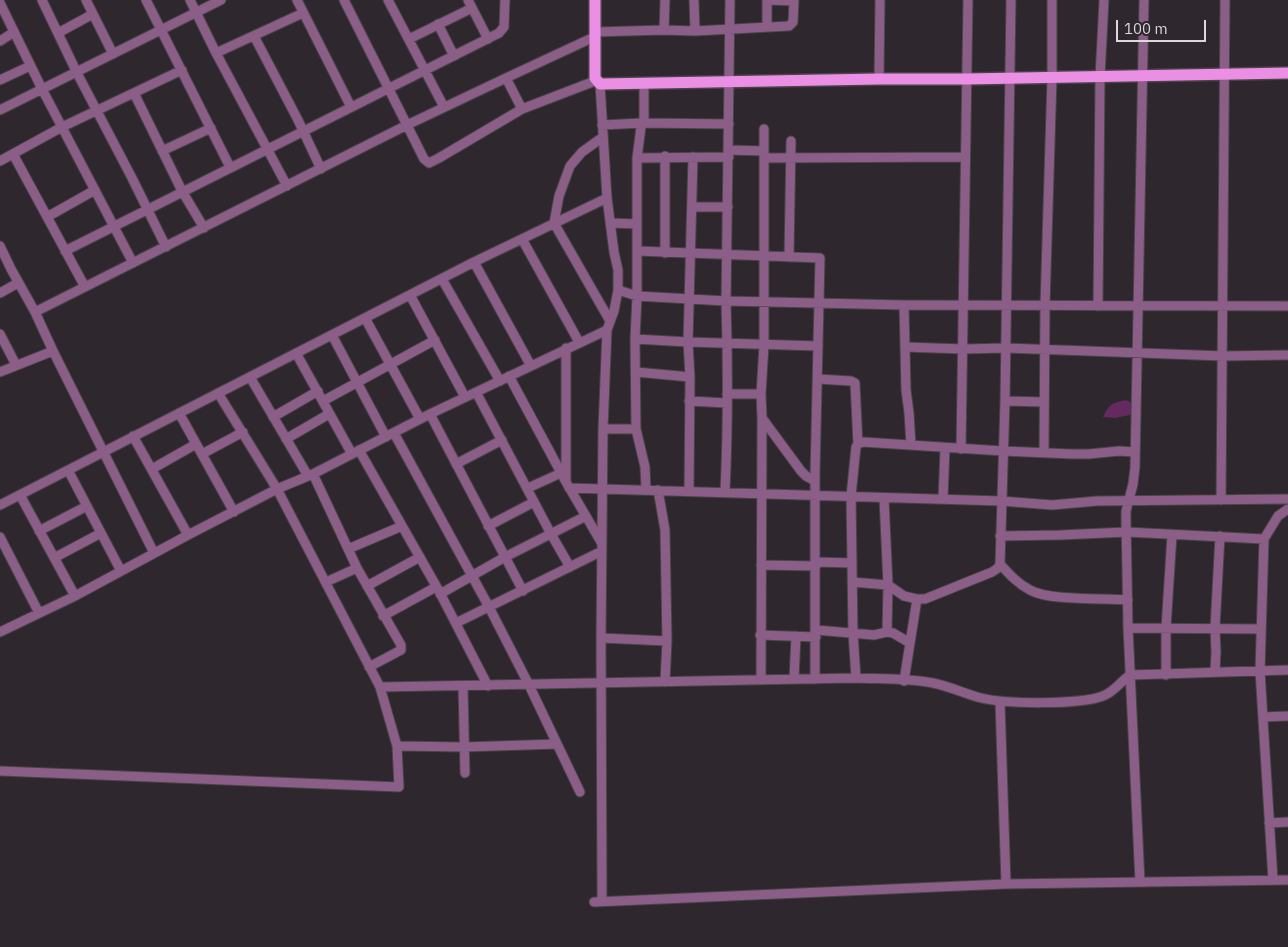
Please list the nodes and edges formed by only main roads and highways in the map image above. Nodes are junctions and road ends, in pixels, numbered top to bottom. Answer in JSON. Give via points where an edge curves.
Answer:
{"nodes":[{"id":1,"x":595,"y":0,"type":"edge"},
{"id":2,"x":1288,"y":73,"type":"edge"}],
"edges":[{"from":1,"to":2,"type":"main road","via":[[598,82],[966,80]]}]}
